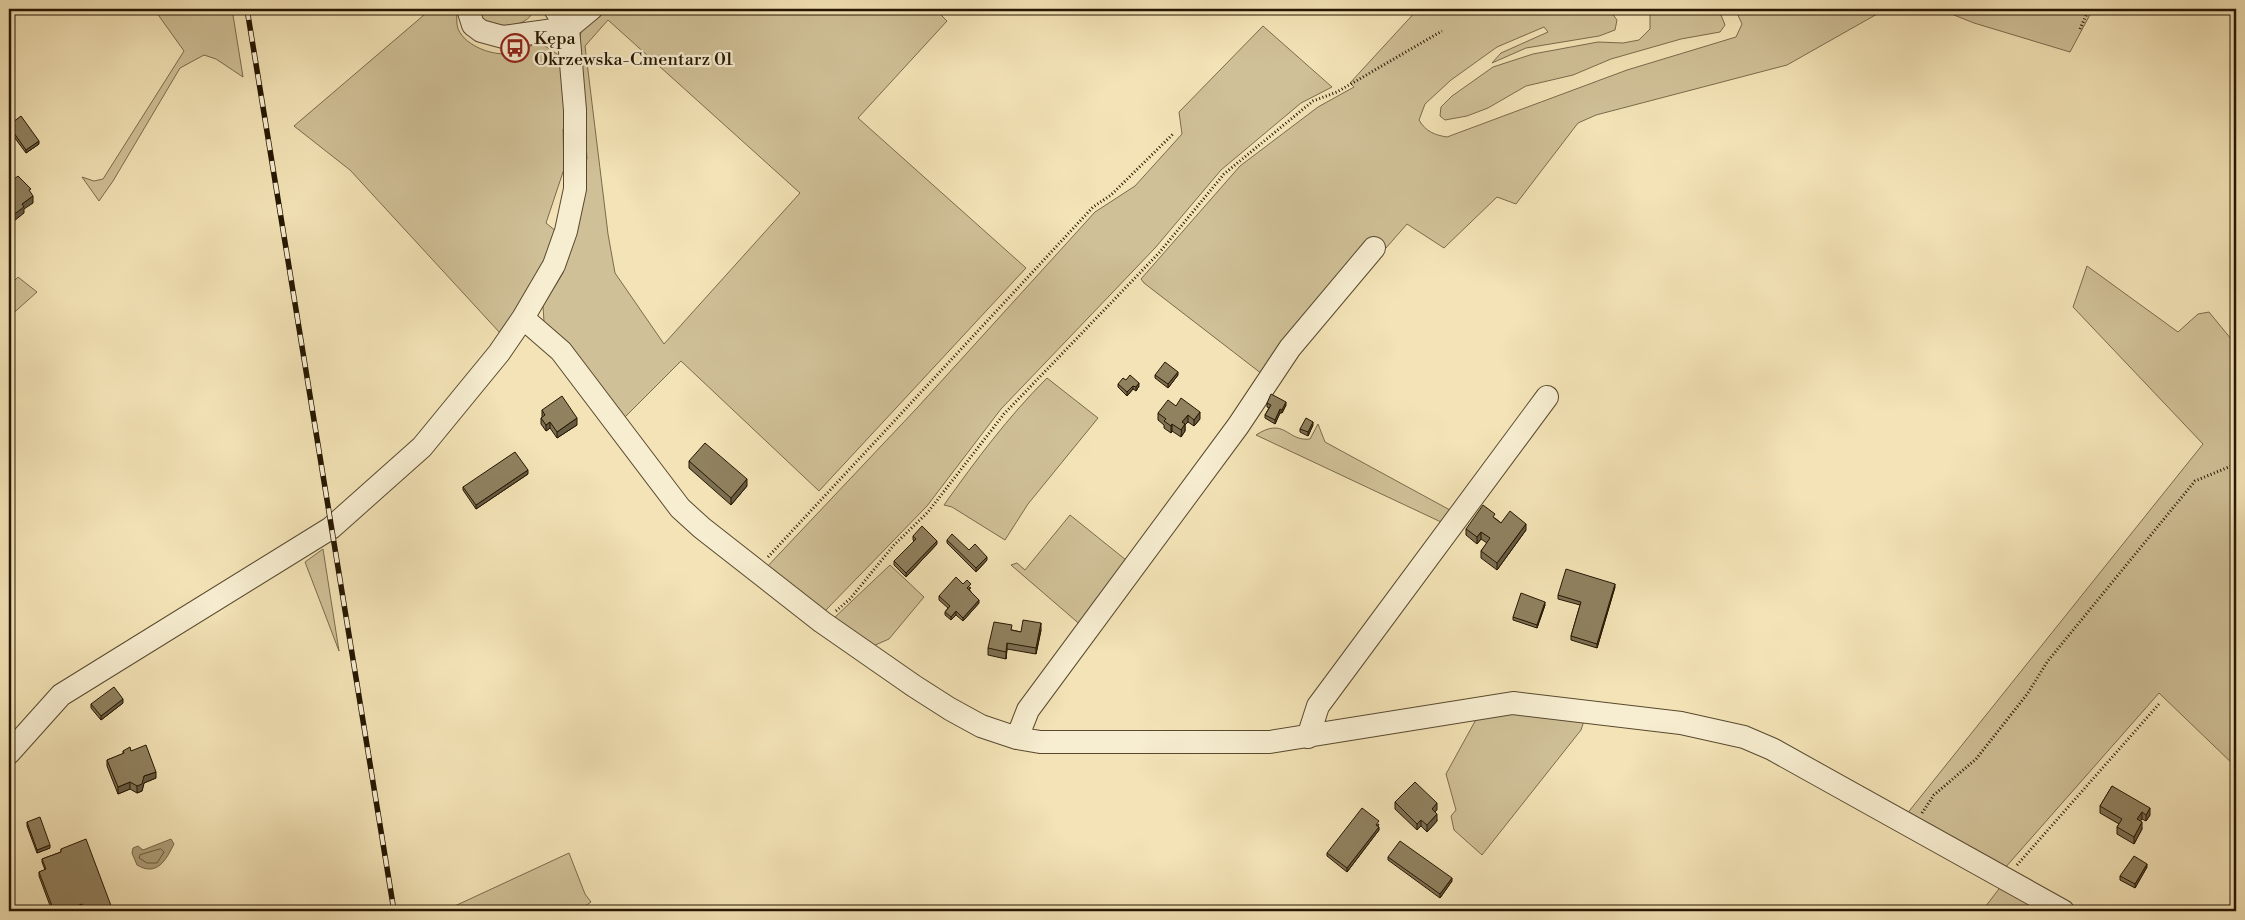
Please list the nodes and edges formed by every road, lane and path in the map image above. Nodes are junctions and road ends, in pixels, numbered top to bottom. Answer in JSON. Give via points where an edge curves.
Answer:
{"nodes":[{"id":1,"x":468,"y":9,"type":"edge"},
{"id":2,"x":555,"y":9,"type":"edge"},
{"id":3,"x":591,"y":9,"type":"edge"},
{"id":4,"x":2089,"y":9,"type":"edge"},
{"id":5,"x":568,"y":28,"type":"junction"},
{"id":6,"x":2080,"y":29,"type":"dead end"},
{"id":7,"x":1442,"y":31,"type":"dead end"},
{"id":8,"x":1172,"y":134,"type":"dead end"},
{"id":9,"x":1374,"y":248,"type":"dead end"},
{"id":10,"x":523,"y":318,"type":"junction"},
{"id":11,"x":1547,"y":398,"type":"dead end"},
{"id":12,"x":2236,"y":464,"type":"edge"},
{"id":13,"x":756,"y":570,"type":"junction"},
{"id":14,"x":822,"y":622,"type":"junction"},
{"id":15,"x":2160,"y":704,"type":"dead end"},
{"id":16,"x":1308,"y":737,"type":"junction"},
{"id":17,"x":1017,"y":738,"type":"junction"},
{"id":18,"x":9,"y":753,"type":"edge"},
{"id":19,"x":1912,"y":828,"type":"junction"},
{"id":20,"x":2005,"y":879,"type":"junction"},
{"id":21,"x":2063,"y":911,"type":"edge"}],
"edges":[{"from":1,"to":5,"type":"street","via":[[473,25],[491,35],[503,37]]},
{"from":2,"to":5,"type":"street"},
{"from":3,"to":5,"type":"street"},
{"from":4,"to":6,"type":"path"},
{"from":5,"to":10,"type":"street","via":[[575,110],[575,190],[554,265]]},
{"from":7,"to":14,"type":"path","via":[[1337,92],[1312,101],[1224,174],[1160,253],[1004,414],[928,512],[894,545],[850,599]]},
{"from":8,"to":13,"type":"path","via":[[1111,195],[1092,207]]},
{"from":9,"to":17,"type":"street","via":[[1290,348],[1238,426],[1028,710]]},
{"from":10,"to":13,"type":"street","via":[[561,352],[680,508]]},
{"from":10,"to":18,"type":"street","via":[[499,353],[422,447],[331,528],[61,695]]},
{"from":11,"to":16,"type":"street","via":[[1318,706]]},
{"from":12,"to":19,"type":"path","via":[[2195,481],[2047,662],[1976,759],[1934,795]]},
{"from":13,"to":14,"type":"street"},
{"from":14,"to":17,"type":"street","via":[[950,709],[981,726]]},
{"from":15,"to":20,"type":"path"},
{"from":16,"to":17,"type":"street","via":[[1270,742],[1040,742]]},
{"from":16,"to":19,"type":"street","via":[[1513,703],[1681,723],[1744,737],[1772,749]]},
{"from":19,"to":20,"type":"street"},
{"from":20,"to":21,"type":"street"}]}
